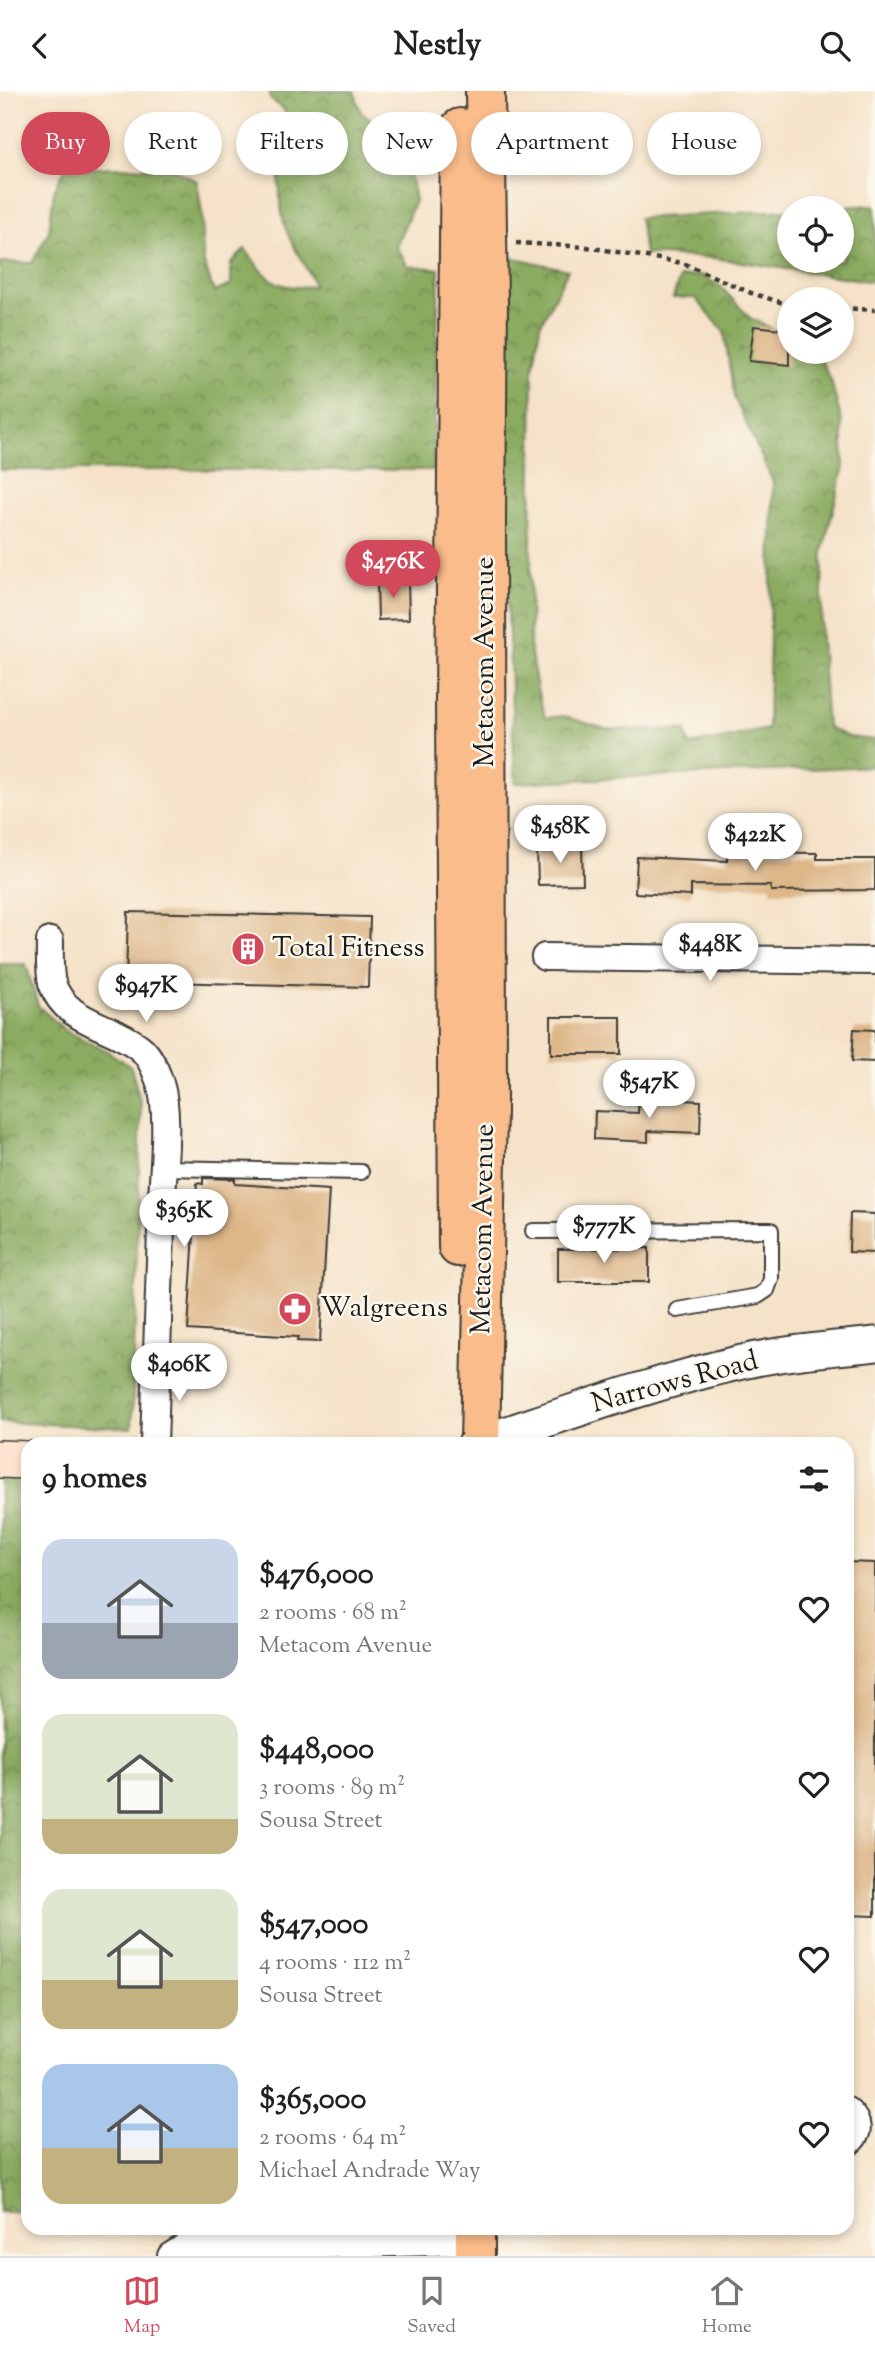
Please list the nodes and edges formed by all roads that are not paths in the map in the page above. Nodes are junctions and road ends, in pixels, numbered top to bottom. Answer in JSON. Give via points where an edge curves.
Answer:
{"nodes":[{"id":1,"x":461,"y":91,"type":"edge"},
{"id":2,"x":485,"y":91,"type":"edge"},
{"id":3,"x":471,"y":482,"type":"junction"},
{"id":4,"x":50,"y":941,"type":"dead end"},
{"id":5,"x":545,"y":957,"type":"dead end"},
{"id":6,"x":875,"y":961,"type":"edge"},
{"id":7,"x":163,"y":1168,"type":"junction"},
{"id":8,"x":361,"y":1172,"type":"dead end"},
{"id":9,"x":533,"y":1231,"type":"dead end"},
{"id":10,"x":677,"y":1310,"type":"dead end"},
{"id":11,"x":875,"y":1344,"type":"edge"},
{"id":12,"x":154,"y":1437,"type":"edge"},
{"id":13,"x":473,"y":1437,"type":"edge"},
{"id":14,"x":491,"y":1437,"type":"edge"},
{"id":15,"x":0,"y":1459,"type":"edge"},
{"id":16,"x":21,"y":1460,"type":"edge"},
{"id":17,"x":854,"y":2118,"type":"edge"},
{"id":18,"x":854,"y":2138,"type":"edge"},
{"id":19,"x":475,"y":2242,"type":"edge"},
{"id":20,"x":171,"y":2256,"type":"edge"}],
"edges":[{"from":1,"to":3,"type":"main road","name":"Metacom Avenue"},
{"from":2,"to":3,"type":"main road","name":"Metacom Avenue","via":[[487,241]]},
{"from":3,"to":13,"type":"main road","name":"Metacom Avenue","via":[[487,1111]]},
{"from":4,"to":7,"type":"street","via":[[52,982],[60,999],[72,1012],[119,1035],[149,1058],[162,1096]]},
{"from":5,"to":6,"type":"street"},
{"from":7,"to":8,"type":"lane"},
{"from":7,"to":12,"type":"street"},
{"from":9,"to":10,"type":"lane","via":[[771,1230],[767,1290],[758,1296]]},
{"from":11,"to":14,"type":"street","name":"Narrows Road","via":[[744,1361]]},
{"from":15,"to":16,"type":"main road"},
{"from":17,"to":18,"type":"street"},
{"from":19,"to":20,"type":"street","via":[[187,2246]]}]}
